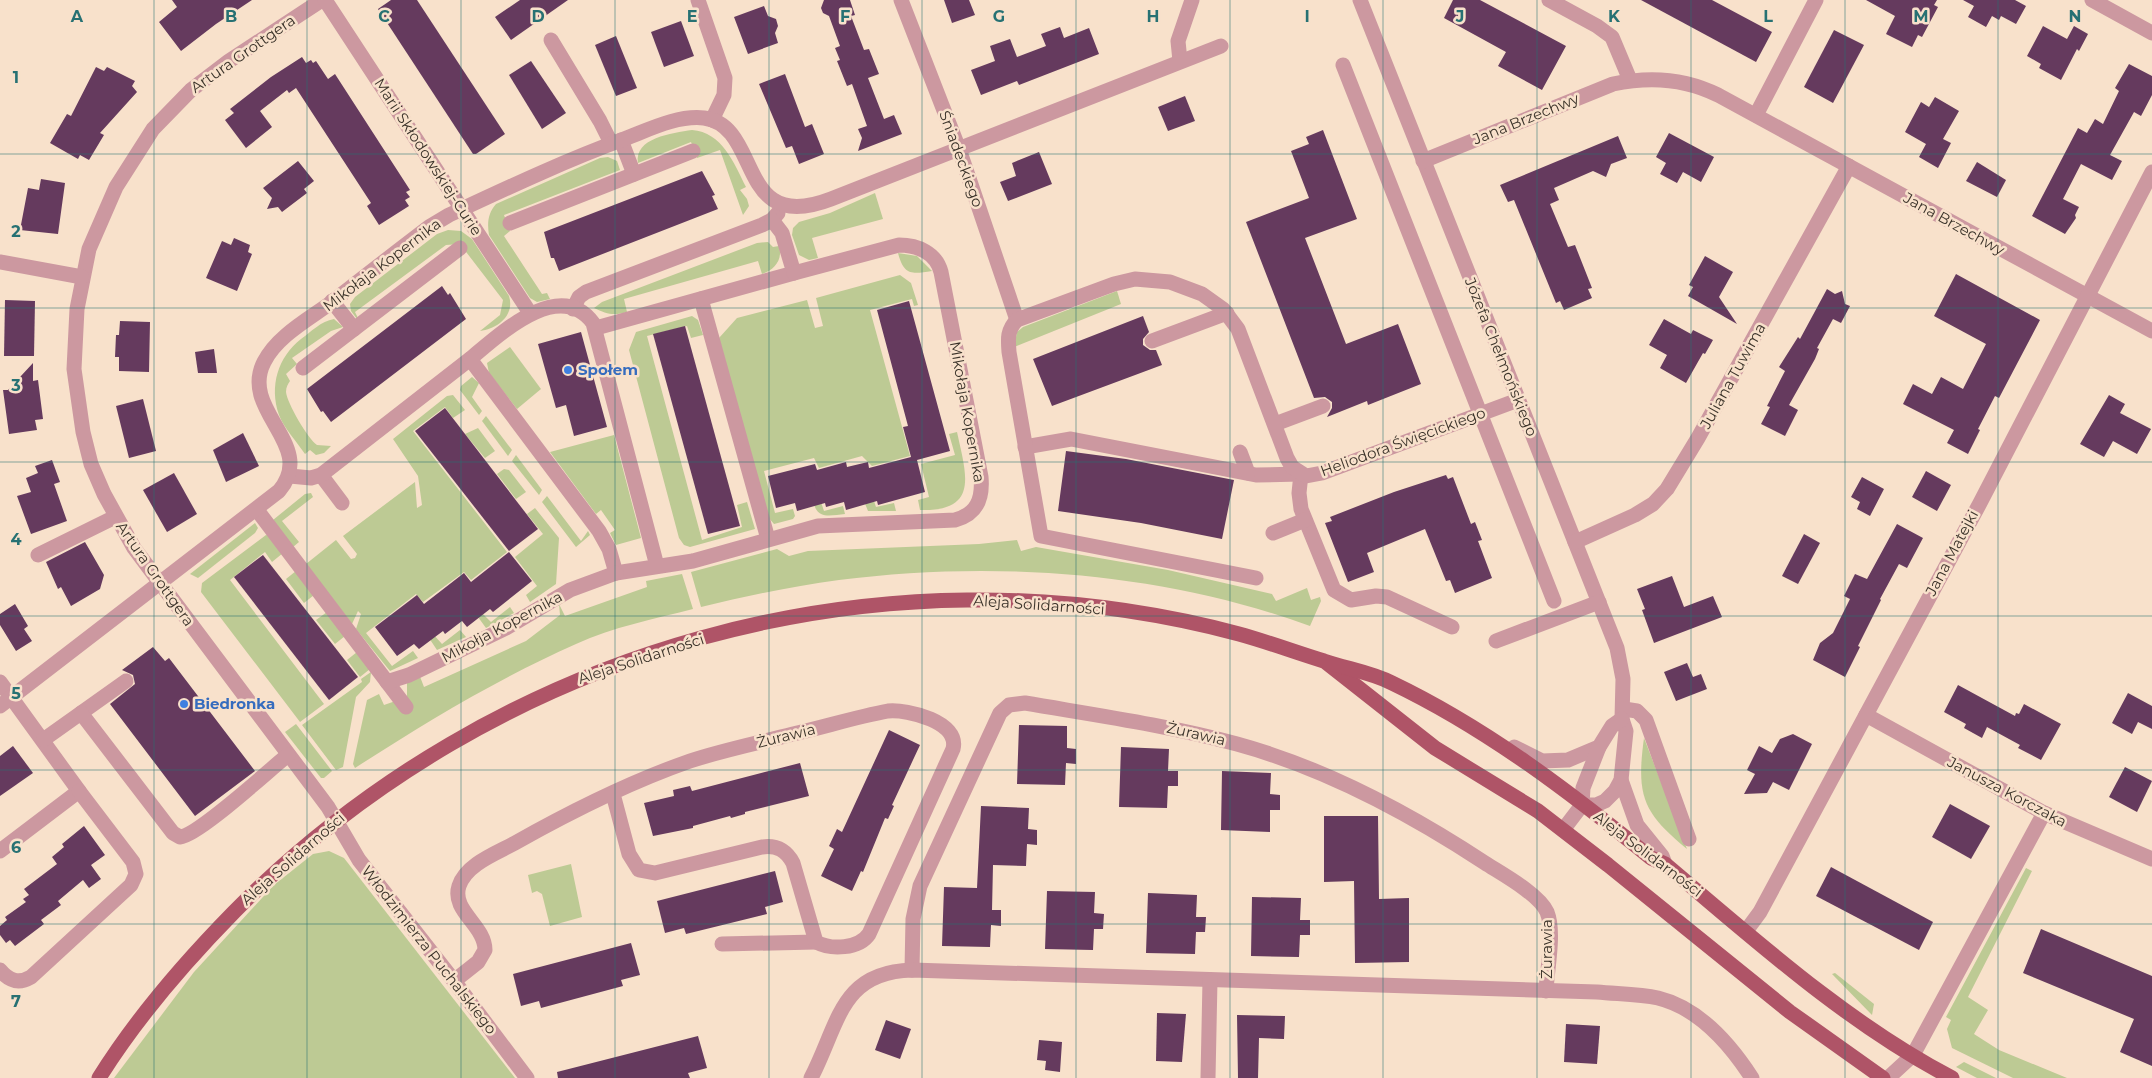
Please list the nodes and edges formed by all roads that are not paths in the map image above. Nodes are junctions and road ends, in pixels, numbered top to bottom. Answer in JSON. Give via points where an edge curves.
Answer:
{"nodes":[{"id":1,"x":324,"y":0,"type":"edge"},
{"id":2,"x":698,"y":0,"type":"edge"},
{"id":3,"x":901,"y":0,"type":"edge"},
{"id":4,"x":1192,"y":0,"type":"edge"},
{"id":5,"x":1360,"y":0,"type":"edge"},
{"id":6,"x":1549,"y":0,"type":"edge"},
{"id":7,"x":1816,"y":0,"type":"edge"},
{"id":8,"x":2092,"y":0,"type":"edge"},
{"id":9,"x":2152,"y":33,"type":"edge"},
{"id":10,"x":550,"y":40,"type":"dead end"},
{"id":11,"x":1221,"y":46,"type":"dead end"},
{"id":12,"x":1180,"y":61,"type":"junction"},
{"id":13,"x":1343,"y":65,"type":"dead end"},
{"id":14,"x":1630,"y":80,"type":"junction"},
{"id":15,"x":1756,"y":115,"type":"junction"},
{"id":16,"x":712,"y":120,"type":"junction"},
{"id":17,"x":616,"y":142,"type":"junction"},
{"id":18,"x":959,"y":149,"type":"junction"},
{"id":19,"x":693,"y":151,"type":"dead end"},
{"id":20,"x":1423,"y":161,"type":"junction"},
{"id":21,"x":1849,"y":166,"type":"junction"},
{"id":22,"x":2152,"y":172,"type":"edge"},
{"id":23,"x":634,"y":174,"type":"junction"},
{"id":24,"x":781,"y":204,"type":"junction"},
{"id":25,"x":462,"y":209,"type":"junction"},
{"id":26,"x":772,"y":220,"type":"junction"},
{"id":27,"x":510,"y":223,"type":"dead end"},
{"id":28,"x":460,"y":248,"type":"dead end"},
{"id":29,"x":0,"y":262,"type":"edge"},
{"id":30,"x":794,"y":273,"type":"junction"},
{"id":31,"x":82,"y":277,"type":"junction"},
{"id":32,"x":2087,"y":296,"type":"junction"},
{"id":33,"x":701,"y":299,"type":"junction"},
{"id":34,"x":332,"y":301,"type":"junction"},
{"id":35,"x":573,"y":309,"type":"junction"},
{"id":36,"x":530,"y":313,"type":"junction"},
{"id":37,"x":1227,"y":313,"type":"junction"},
{"id":38,"x":1017,"y":320,"type":"junction"},
{"id":39,"x":596,"y":328,"type":"junction"},
{"id":40,"x":354,"y":329,"type":"junction"},
{"id":41,"x":2152,"y":331,"type":"edge"},
{"id":42,"x":1152,"y":341,"type":"dead end"},
{"id":43,"x":470,"y":359,"type":"junction"},
{"id":44,"x":303,"y":368,"type":"dead end"},
{"id":45,"x":1518,"y":400,"type":"junction"},
{"id":46,"x":1323,"y":406,"type":"dead end"},
{"id":47,"x":1481,"y":413,"type":"junction"},
{"id":48,"x":1275,"y":424,"type":"junction"},
{"id":49,"x":1025,"y":447,"type":"junction"},
{"id":50,"x":1240,"y":452,"type":"dead end"},
{"id":51,"x":1248,"y":473,"type":"junction"},
{"id":52,"x":1301,"y":474,"type":"junction"},
{"id":53,"x":321,"y":475,"type":"junction"},
{"id":54,"x":290,"y":476,"type":"junction"},
{"id":55,"x":342,"y":503,"type":"dead end"},
{"id":56,"x":257,"y":510,"type":"junction"},
{"id":57,"x":115,"y":517,"type":"junction"},
{"id":58,"x":1306,"y":520,"type":"junction"},
{"id":59,"x":1273,"y":533,"type":"dead end"},
{"id":60,"x":768,"y":539,"type":"junction"},
{"id":61,"x":1575,"y":542,"type":"junction"},
{"id":62,"x":38,"y":554,"type":"dead end"},
{"id":63,"x":657,"y":566,"type":"junction"},
{"id":64,"x":616,"y":573,"type":"junction"},
{"id":65,"x":1256,"y":578,"type":"dead end"},
{"id":66,"x":160,"y":584,"type":"junction"},
{"id":67,"x":1554,"y":601,"type":"dead end"},
{"id":68,"x":1599,"y":602,"type":"junction"},
{"id":69,"x":1452,"y":627,"type":"dead end"},
{"id":70,"x":1496,"y":640,"type":"dead end"},
{"id":71,"x":1326,"y":662,"type":"junction"},
{"id":72,"x":126,"y":681,"type":"dead end"},
{"id":73,"x":0,"y":682,"type":"edge"},
{"id":74,"x":387,"y":682,"type":"junction"},
{"id":75,"x":6,"y":702,"type":"edge"},
{"id":76,"x":406,"y":707,"type":"dead end"},
{"id":77,"x":81,"y":713,"type":"junction"},
{"id":78,"x":1623,"y":714,"type":"junction"},
{"id":79,"x":1866,"y":715,"type":"junction"},
{"id":80,"x":43,"y":740,"type":"junction"},
{"id":81,"x":1494,"y":740,"type":"junction"},
{"id":82,"x":1599,"y":747,"type":"junction"},
{"id":83,"x":288,"y":755,"type":"junction"},
{"id":84,"x":1621,"y":780,"type":"junction"},
{"id":85,"x":79,"y":790,"type":"junction"},
{"id":86,"x":613,"y":794,"type":"junction"},
{"id":87,"x":1582,"y":805,"type":"junction"},
{"id":88,"x":2044,"y":813,"type":"junction"},
{"id":89,"x":335,"y":820,"type":"junction"},
{"id":90,"x":1563,"y":830,"type":"junction"},
{"id":91,"x":1689,"y":839,"type":"dead end"},
{"id":92,"x":0,"y":851,"type":"edge"},
{"id":93,"x":2152,"y":859,"type":"edge"},
{"id":94,"x":1665,"y":864,"type":"junction"},
{"id":95,"x":1746,"y":931,"type":"junction"},
{"id":96,"x":816,"y":942,"type":"junction"},
{"id":97,"x":722,"y":944,"type":"dead end"},
{"id":98,"x":0,"y":970,"type":"edge"},
{"id":99,"x":912,"y":970,"type":"junction"},
{"id":100,"x":1210,"y":980,"type":"junction"},
{"id":101,"x":454,"y":981,"type":"junction"},
{"id":102,"x":1546,"y":991,"type":"junction"},
{"id":103,"x":1913,"y":1056,"type":"junction"},
{"id":104,"x":99,"y":1078,"type":"edge"},
{"id":105,"x":527,"y":1078,"type":"edge"},
{"id":106,"x":811,"y":1078,"type":"edge"},
{"id":107,"x":1208,"y":1078,"type":"edge"},
{"id":108,"x":1752,"y":1078,"type":"edge"},
{"id":109,"x":1883,"y":1078,"type":"edge"},
{"id":110,"x":1888,"y":1078,"type":"edge"},
{"id":111,"x":1952,"y":1078,"type":"edge"}],
"edges":[{"from":1,"to":25,"type":"street","name":"Marii Skłodowskiej-Curie"},
{"from":1,"to":31,"type":"street","name":"Artura Grottgera","via":[[215,71],[162,118],[116,187],[94,235]]},
{"from":2,"to":16,"type":"street","via":[[725,78],[724,95]]},
{"from":3,"to":18,"type":"street","name":"Śniadeckiego"},
{"from":4,"to":12,"type":"street","via":[[1178,41]]},
{"from":5,"to":20,"type":"street","name":"Józefa Chełmońskiego"},
{"from":6,"to":14,"type":"street","via":[[1612,37]]},
{"from":7,"to":15,"type":"street"},
{"from":8,"to":9,"type":"street"},
{"from":10,"to":17,"type":"street"},
{"from":11,"to":12,"type":"street"},
{"from":12,"to":18,"type":"street"},
{"from":13,"to":47,"type":"street"},
{"from":14,"to":15,"type":"street","name":"Jana Brzechwy","via":[[1689,83]]},
{"from":14,"to":20,"type":"street","name":"Jana Brzechwy","via":[[1585,94]]},
{"from":15,"to":21,"type":"street","name":"Jana Brzechwy"},
{"from":16,"to":17,"type":"street","name":"Mikołaja Kopernika","via":[[680,119]]},
{"from":16,"to":24,"type":"street","via":[[728,132],[761,187]]},
{"from":17,"to":23,"type":"street"},
{"from":17,"to":25,"type":"street","name":"Mikołaja Kopernika"},
{"from":18,"to":24,"type":"street","via":[[819,204],[799,207]]},
{"from":18,"to":38,"type":"street","name":"Śniadeckiego"},
{"from":19,"to":23,"type":"street"},
{"from":20,"to":45,"type":"street","name":"Józefa Chełmońskiego"},
{"from":21,"to":32,"type":"street","name":"Jana Brzechwy"},
{"from":21,"to":61,"type":"street","name":"Juliana Tuwima","via":[[1667,490],[1635,516]]},
{"from":22,"to":32,"type":"street","name":"Jana Matejki"},
{"from":23,"to":27,"type":"street"},
{"from":24,"to":26,"type":"street"},
{"from":25,"to":34,"type":"street","name":"Mikołaja Kopernika","via":[[429,228]]},
{"from":25,"to":36,"type":"street","name":"Marii Skłodowskiej-Curie"},
{"from":26,"to":30,"type":"street","via":[[782,233]]},
{"from":26,"to":35,"type":"street","via":[[586,292],[579,297]]},
{"from":28,"to":40,"type":"street"},
{"from":29,"to":31,"type":"street"},
{"from":30,"to":33,"type":"street","name":"Mikołaja Kopernika"},
{"from":30,"to":60,"type":"street","name":"Mikołaja Kopernika","via":[[898,245],[914,246],[936,259],[981,478],[981,495],[975,509],[956,520],[818,526]]},
{"from":31,"to":57,"type":"street","name":"Artura Grottgera","via":[[74,339],[77,398],[82,432],[92,464]]},
{"from":32,"to":41,"type":"street","name":"Jana Brzechwy"},
{"from":32,"to":79,"type":"street","name":"Jana Matejki"},
{"from":33,"to":39,"type":"street","name":"Mikołaja Kopernika"},
{"from":33,"to":60,"type":"street"},
{"from":34,"to":40,"type":"street"},
{"from":34,"to":54,"type":"street","name":"Mikołaja Kopernika","via":[[281,341],[264,362],[260,374],[261,399],[290,456]]},
{"from":35,"to":36,"type":"street","via":[[551,308]]},
{"from":35,"to":39,"type":"street","via":[[590,318]]},
{"from":36,"to":43,"type":"street"},
{"from":37,"to":38,"type":"street","name":"Heliodora Święcickiego","via":[[1213,301],[1187,288],[1141,278],[1114,284]]},
{"from":37,"to":42,"type":"street"},
{"from":37,"to":48,"type":"street","name":"Heliodora Święcickiego","via":[[1244,342]]},
{"from":38,"to":49,"type":"street","via":[[1008,336]]},
{"from":39,"to":63,"type":"street"},
{"from":40,"to":44,"type":"street"},
{"from":43,"to":53,"type":"street"},
{"from":43,"to":64,"type":"street","via":[[599,531],[609,549]]},
{"from":45,"to":47,"type":"street","name":"Heliodora Święcickiego"},
{"from":45,"to":61,"type":"street","name":"Józefa Chełmońskiego"},
{"from":46,"to":48,"type":"street"},
{"from":47,"to":52,"type":"street","name":"Heliodora Święcickiego","via":[[1317,475]]},
{"from":47,"to":67,"type":"street"},
{"from":48,"to":52,"type":"street","name":"Heliodora Święcickiego","via":[[1290,463]]},
{"from":49,"to":51,"type":"street","via":[[1071,439]]},
{"from":49,"to":65,"type":"street","via":[[1041,536]]},
{"from":50,"to":51,"type":"street"},
{"from":51,"to":52,"type":"street"},
{"from":52,"to":58,"type":"street","via":[[1299,493]]},
{"from":53,"to":54,"type":"street","via":[[306,478]]},
{"from":53,"to":55,"type":"street"},
{"from":54,"to":56,"type":"street","via":[[280,491]]},
{"from":56,"to":66,"type":"street"},
{"from":56,"to":74,"type":"street"},
{"from":57,"to":62,"type":"street"},
{"from":57,"to":66,"type":"street","name":"Artura Grottgera"},
{"from":58,"to":59,"type":"street"},
{"from":58,"to":69,"type":"street","via":[[1330,584],[1340,595],[1356,600],[1383,596]]},
{"from":60,"to":63,"type":"street","name":"Mikołaja Kopernika","via":[[693,561]]},
{"from":61,"to":68,"type":"street","name":"Józefa Chełmońskiego"},
{"from":63,"to":64,"type":"street","name":"Mikołaja Kopernika"},
{"from":64,"to":74,"type":"street","name":"Mikołja Kopernika","via":[[570,590],[506,628]]},
{"from":66,"to":75,"type":"street"},
{"from":66,"to":83,"type":"street","name":"Artura Grottgera"},
{"from":68,"to":70,"type":"street"},
{"from":68,"to":78,"type":"street","name":"Józefa Chełmońskiego","via":[[1621,662]]},
{"from":71,"to":81,"type":"main road","name":"Aleja Solidarności","via":[[1388,681]]},
{"from":71,"to":89,"type":"main road","name":"Aleja Solidarności","via":[[1262,640],[1194,623],[1098,608],[964,600],[905,602],[823,612],[685,642],[575,680],[438,749]]},
{"from":71,"to":90,"type":"main road","name":"Aleja Solidarności","via":[[1435,748],[1518,798]]},
{"from":72,"to":77,"type":"street"},
{"from":73,"to":75,"type":"street"},
{"from":74,"to":76,"type":"street"},
{"from":75,"to":80,"type":"street"},
{"from":77,"to":80,"type":"street"},
{"from":77,"to":83,"type":"street","via":[[173,834],[180,837],[189,835]]},
{"from":78,"to":82,"type":"street"},
{"from":78,"to":84,"type":"street","name":"Józefa Chełmońskiego","via":[[1626,737]]},
{"from":78,"to":91,"type":"street","via":[[1637,711],[1646,720]]},
{"from":79,"to":88,"type":"street","name":"Janusza Korczaka"},
{"from":79,"to":95,"type":"street","name":"Jana Matejki","via":[[1760,912]]},
{"from":80,"to":85,"type":"street"},
{"from":81,"to":82,"type":"street","via":[[1551,762],[1568,760]]},
{"from":81,"to":87,"type":"main road","name":"Aleja Solidarności"},
{"from":82,"to":87,"type":"street","via":[[1583,788]]},
{"from":83,"to":89,"type":"street","name":"Artura Grottgera"},
{"from":84,"to":87,"type":"street","via":[[1605,801]]},
{"from":84,"to":94,"type":"street","name":"Józefa Chełmońskiego","via":[[1637,825]]},
{"from":85,"to":92,"type":"street"},
{"from":85,"to":98,"type":"street","via":[[133,862],[135,880],[31,977],[14,981]]},
{"from":86,"to":96,"type":"street","via":[[631,861],[643,873],[662,872],[762,847],[782,849],[796,869]]},
{"from":86,"to":96,"type":"street","name":"Żurawia","via":[[696,759],[881,713],[911,712],[947,729],[954,740],[953,749],[869,934],[854,946],[830,946]]},
{"from":86,"to":101,"type":"street","name":"Żurawia","via":[[520,840],[481,862],[464,876],[458,892],[459,903],[482,934],[485,950],[478,962]]},
{"from":87,"to":90,"type":"street"},
{"from":87,"to":94,"type":"main road","name":"Aleja Solidarności","via":[[1651,858]]},
{"from":88,"to":93,"type":"street","name":"Janusza Korczaka"},
{"from":88,"to":103,"type":"street"},
{"from":89,"to":101,"type":"street","name":"Włodzimierza Puchalskiego","via":[[359,860]]},
{"from":89,"to":104,"type":"main road","name":"Aleja Solidarności","via":[[252,893],[204,942],[135,1025]]},
{"from":90,"to":109,"type":"main road","name":"Aleja Solidarności","via":[[1790,1012]]},
{"from":94,"to":95,"type":"main road","name":"Aleja Solidarności"},
{"from":95,"to":103,"type":"main road","name":"Aleja Solidarności","via":[[1826,996]]},
{"from":96,"to":97,"type":"street","name":"Żurawia"},
{"from":99,"to":100,"type":"street","name":"Żurawia"},
{"from":99,"to":102,"type":"street","name":"Żurawia","via":[[913,919],[920,886],[1000,713],[1010,705],[1025,703],[1164,727],[1236,744],[1331,778],[1402,814],[1479,859],[1542,904],[1549,923]]},
{"from":99,"to":106,"type":"street","name":"Żurawia","via":[[879,974],[859,986],[846,1004]]},
{"from":100,"to":102,"type":"street","name":"Żurawia"},
{"from":100,"to":107,"type":"street"},
{"from":101,"to":105,"type":"street","name":"Włodzimierza Puchalskiego"},
{"from":102,"to":108,"type":"street","name":"Żurawia","via":[[1597,992],[1658,998],[1672,1003],[1709,1025],[1741,1060]]},
{"from":103,"to":110,"type":"street"},
{"from":103,"to":111,"type":"main road","name":"Aleja Solidarności"}]}
